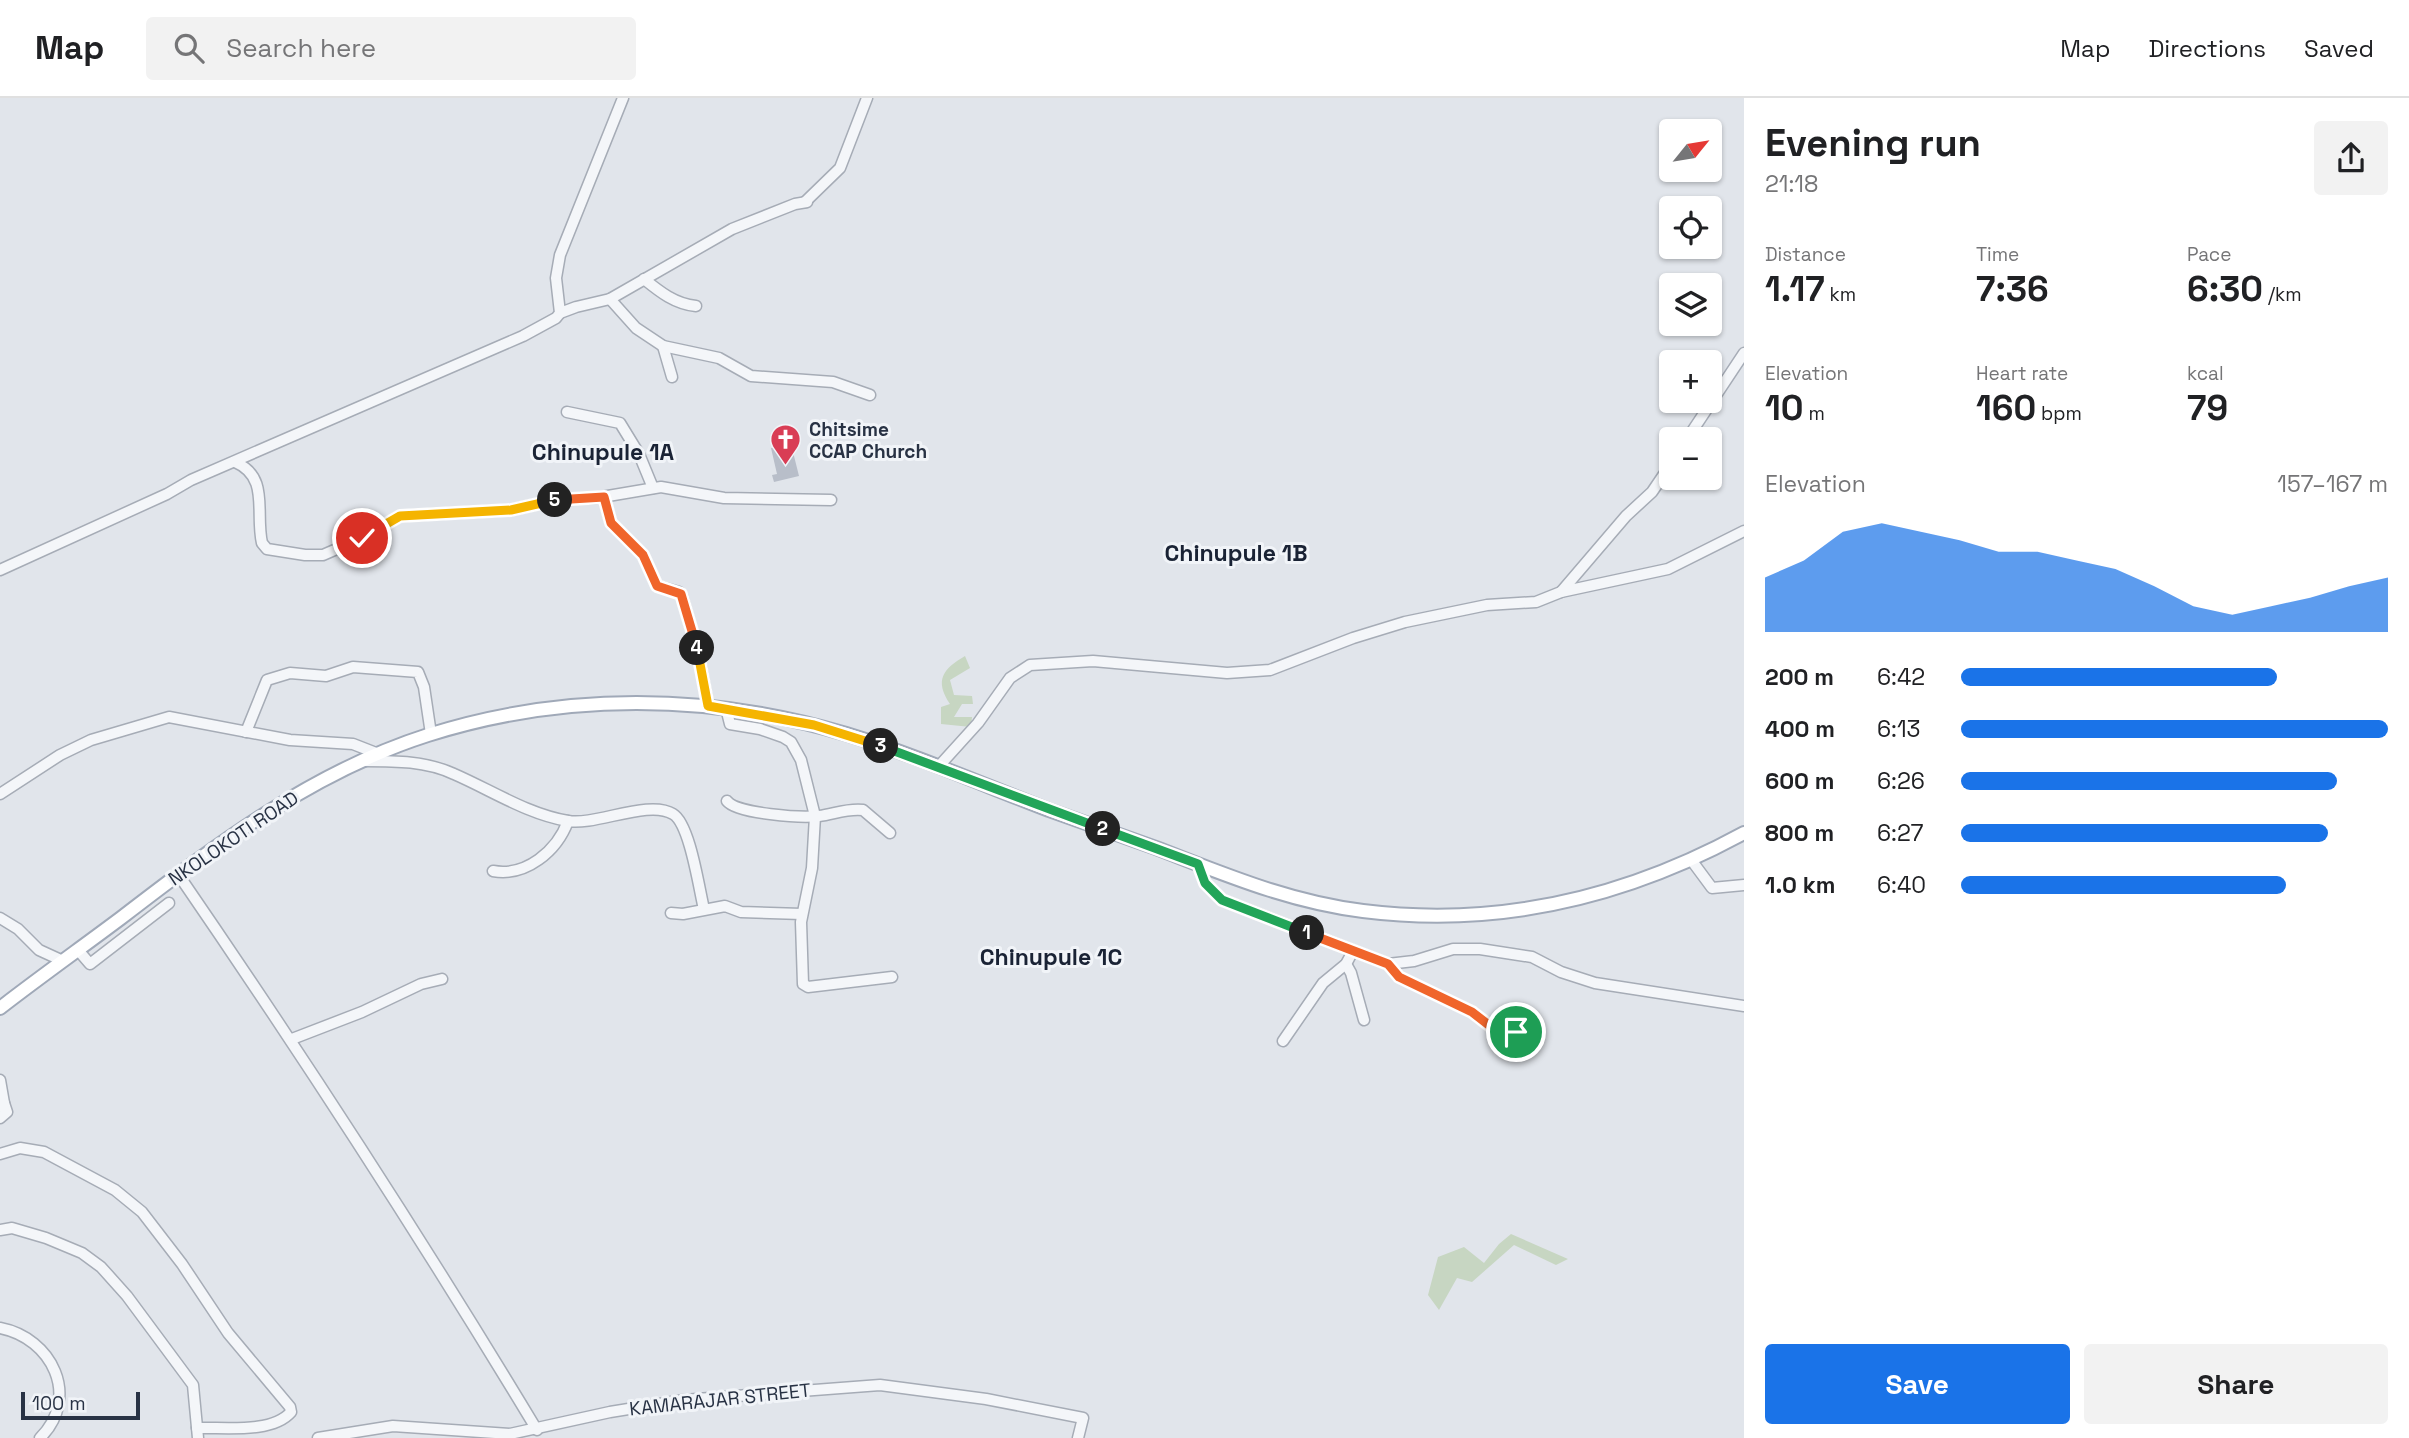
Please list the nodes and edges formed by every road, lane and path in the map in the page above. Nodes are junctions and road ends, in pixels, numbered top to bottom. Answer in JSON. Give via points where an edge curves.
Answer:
{"nodes":[{"id":1,"x":623,"y":98,"type":"edge"},
{"id":2,"x":867,"y":98,"type":"edge"},
{"id":3,"x":644,"y":279,"type":"junction"},
{"id":4,"x":610,"y":299,"type":"junction"},
{"id":5,"x":696,"y":306,"type":"dead end"},
{"id":6,"x":560,"y":313,"type":"junction"},
{"id":7,"x":663,"y":346,"type":"junction"},
{"id":8,"x":1744,"y":353,"type":"edge"},
{"id":9,"x":672,"y":377,"type":"dead end"},
{"id":10,"x":870,"y":395,"type":"dead end"},
{"id":11,"x":567,"y":412,"type":"dead end"},
{"id":12,"x":1694,"y":427,"type":"edge"},
{"id":13,"x":235,"y":462,"type":"junction"},
{"id":14,"x":1659,"y":482,"type":"edge"},
{"id":15,"x":653,"y":488,"type":"junction"},
{"id":16,"x":604,"y":497,"type":"junction"},
{"id":17,"x":831,"y":500,"type":"dead end"},
{"id":18,"x":1744,"y":531,"type":"edge"},
{"id":19,"x":0,"y":570,"type":"edge"},
{"id":20,"x":1561,"y":592,"type":"junction"},
{"id":21,"x":708,"y":706,"type":"junction"},
{"id":22,"x":726,"y":708,"type":"junction"},
{"id":23,"x":246,"y":732,"type":"junction"},
{"id":24,"x":431,"y":734,"type":"junction"},
{"id":25,"x":376,"y":753,"type":"junction"},
{"id":26,"x":361,"y":760,"type":"junction"},
{"id":27,"x":939,"y":766,"type":"junction"},
{"id":28,"x":0,"y":794,"type":"edge"},
{"id":29,"x":727,"y":801,"type":"dead end"},
{"id":30,"x":815,"y":817,"type":"junction"},
{"id":31,"x":568,"y":821,"type":"junction"},
{"id":32,"x":890,"y":833,"type":"dead end"},
{"id":33,"x":1744,"y":833,"type":"edge"},
{"id":34,"x":1692,"y":861,"type":"junction"},
{"id":35,"x":1198,"y":864,"type":"junction"},
{"id":36,"x":493,"y":871,"type":"dead end"},
{"id":37,"x":178,"y":874,"type":"junction"},
{"id":38,"x":1744,"y":885,"type":"edge"},
{"id":39,"x":169,"y":903,"type":"dead end"},
{"id":40,"x":704,"y":909,"type":"junction"},
{"id":41,"x":671,"y":913,"type":"dead end"},
{"id":42,"x":802,"y":914,"type":"junction"},
{"id":43,"x":0,"y":918,"type":"edge"},
{"id":44,"x":78,"y":950,"type":"junction"},
{"id":45,"x":1353,"y":951,"type":"junction"},
{"id":46,"x":63,"y":961,"type":"junction"},
{"id":47,"x":1346,"y":964,"type":"junction"},
{"id":48,"x":1388,"y":964,"type":"junction"},
{"id":49,"x":892,"y":977,"type":"dead end"},
{"id":50,"x":442,"y":979,"type":"dead end"},
{"id":51,"x":1744,"y":1006,"type":"edge"},
{"id":52,"x":0,"y":1008,"type":"edge"},
{"id":53,"x":1364,"y":1020,"type":"dead end"},
{"id":54,"x":1528,"y":1029,"type":"dead end"},
{"id":55,"x":292,"y":1040,"type":"junction"},
{"id":56,"x":1283,"y":1041,"type":"dead end"},
{"id":57,"x":0,"y":1080,"type":"edge"},
{"id":58,"x":2,"y":1105,"type":"edge"},
{"id":59,"x":0,"y":1118,"type":"edge"},
{"id":60,"x":0,"y":1154,"type":"edge"},
{"id":61,"x":0,"y":1230,"type":"edge"},
{"id":62,"x":0,"y":1328,"type":"edge"},
{"id":63,"x":537,"y":1430,"type":"junction"},
{"id":64,"x":197,"y":1433,"type":"edge"},
{"id":65,"x":40,"y":1438,"type":"edge"},
{"id":66,"x":318,"y":1438,"type":"edge"},
{"id":67,"x":1078,"y":1438,"type":"edge"}],
"edges":[{"from":1,"to":6,"type":"street","via":[[560,255],[556,278]]},
{"from":2,"to":3,"type":"street","via":[[840,168],[806,202],[732,229]]},
{"from":3,"to":4,"type":"street"},
{"from":3,"to":5,"type":"street","via":[[684,305]]},
{"from":4,"to":6,"type":"street"},
{"from":4,"to":7,"type":"street","via":[[629,323]]},
{"from":6,"to":13,"type":"street","via":[[523,337]]},
{"from":7,"to":9,"type":"street"},
{"from":7,"to":10,"type":"street","via":[[719,358],[751,376],[833,382]]},
{"from":8,"to":12,"type":"street"},
{"from":11,"to":15,"type":"street","via":[[620,423]]},
{"from":13,"to":16,"type":"street","via":[[251,470],[257,482],[262,543],[267,549],[305,555],[323,555],[348,545],[400,516],[511,510],[559,499]]},
{"from":13,"to":19,"type":"street"},
{"from":14,"to":20,"type":"street"},
{"from":15,"to":16,"type":"street"},
{"from":15,"to":17,"type":"street","via":[[724,498]]},
{"from":16,"to":21,"type":"street","via":[[611,523],[643,555],[657,586],[682,596]]},
{"from":18,"to":20,"type":"street","via":[[1668,569]]},
{"from":20,"to":27,"type":"street","via":[[1536,602],[1477,607],[1405,622],[1258,672],[1093,661],[1030,665],[1010,678]]},
{"from":21,"to":22,"type":"main road","name":"NKOLOKOTI ROAD"},
{"from":21,"to":24,"type":"main road","name":"NKOLOKOTI ROAD","via":[[604,702],[541,709]]},
{"from":22,"to":27,"type":"main road","name":"NKOLOKOTI ROAD","via":[[814,725]]},
{"from":22,"to":30,"type":"street","via":[[732,725],[772,732],[791,742],[802,760]]},
{"from":23,"to":24,"type":"street","via":[[267,680],[290,673],[326,676],[353,667],[418,672]]},
{"from":23,"to":25,"type":"street","via":[[353,744]]},
{"from":23,"to":28,"type":"street","via":[[169,717],[156,719],[77,746]]},
{"from":24,"to":25,"type":"main road","name":"NKOLOKOTI ROAD"},
{"from":25,"to":26,"type":"main road","name":"NKOLOKOTI ROAD"},
{"from":26,"to":31,"type":"street","via":[[411,762],[441,769],[499,797]]},
{"from":26,"to":37,"type":"main road","name":"NKOLOKOTI ROAD","via":[[266,811]]},
{"from":27,"to":35,"type":"main road","name":"NKOLOKOTI ROAD"},
{"from":29,"to":30,"type":"street","via":[[740,809]]},
{"from":30,"to":32,"type":"street","via":[[863,810]]},
{"from":30,"to":42,"type":"street","via":[[812,868]]},
{"from":31,"to":36,"type":"street","via":[[556,844],[531,864],[514,871]]},
{"from":31,"to":40,"type":"street","via":[[640,811],[664,810],[677,815]]},
{"from":33,"to":34,"type":"main road","name":"NKOLOKOTI ROAD"},
{"from":34,"to":35,"type":"main road","name":"NKOLOKOTI ROAD","via":[[1617,889],[1530,910],[1463,915],[1362,911],[1312,902]]},
{"from":34,"to":38,"type":"street","via":[[1712,888]]},
{"from":35,"to":45,"type":"street","via":[[1205,883],[1222,900]]},
{"from":37,"to":44,"type":"main road","name":"NKOLOKOTI ROAD"},
{"from":37,"to":55,"type":"street"},
{"from":39,"to":44,"type":"street","via":[[90,964]]},
{"from":40,"to":41,"type":"street"},
{"from":40,"to":42,"type":"street","via":[[725,906],[741,912]]},
{"from":42,"to":49,"type":"street","via":[[805,987]]},
{"from":43,"to":46,"type":"street","via":[[39,950]]},
{"from":44,"to":46,"type":"main road","name":"NKOLOKOTI ROAD"},
{"from":45,"to":47,"type":"street"},
{"from":45,"to":48,"type":"street"},
{"from":46,"to":52,"type":"main road","name":"NKOLOKOTI ROAD"},
{"from":47,"to":53,"type":"street"},
{"from":47,"to":56,"type":"street","via":[[1323,983]]},
{"from":48,"to":51,"type":"street","via":[[1453,949],[1480,949],[1532,957],[1595,983]]},
{"from":48,"to":54,"type":"street","via":[[1399,977],[1472,1012],[1499,1033]]},
{"from":50,"to":55,"type":"street"},
{"from":55,"to":63,"type":"street"},
{"from":57,"to":58,"type":"street"},
{"from":58,"to":59,"type":"street","via":[[7,1112]]},
{"from":60,"to":64,"type":"street","via":[[20,1148],[44,1152],[115,1191],[142,1212],[238,1345],[290,1407],[291,1412],[279,1422]]},
{"from":61,"to":64,"type":"street","via":[[12,1228],[46,1238],[82,1253],[101,1267],[193,1385]]},
{"from":62,"to":65,"type":"street","via":[[30,1339],[58,1378],[60,1405]]},
{"from":63,"to":66,"type":"street","name":"KAMARAJAR STREET","via":[[498,1434],[393,1426]]},
{"from":63,"to":67,"type":"street","name":"KAMARAJAR STREET","via":[[684,1400],[880,1385],[1083,1418]]}]}
